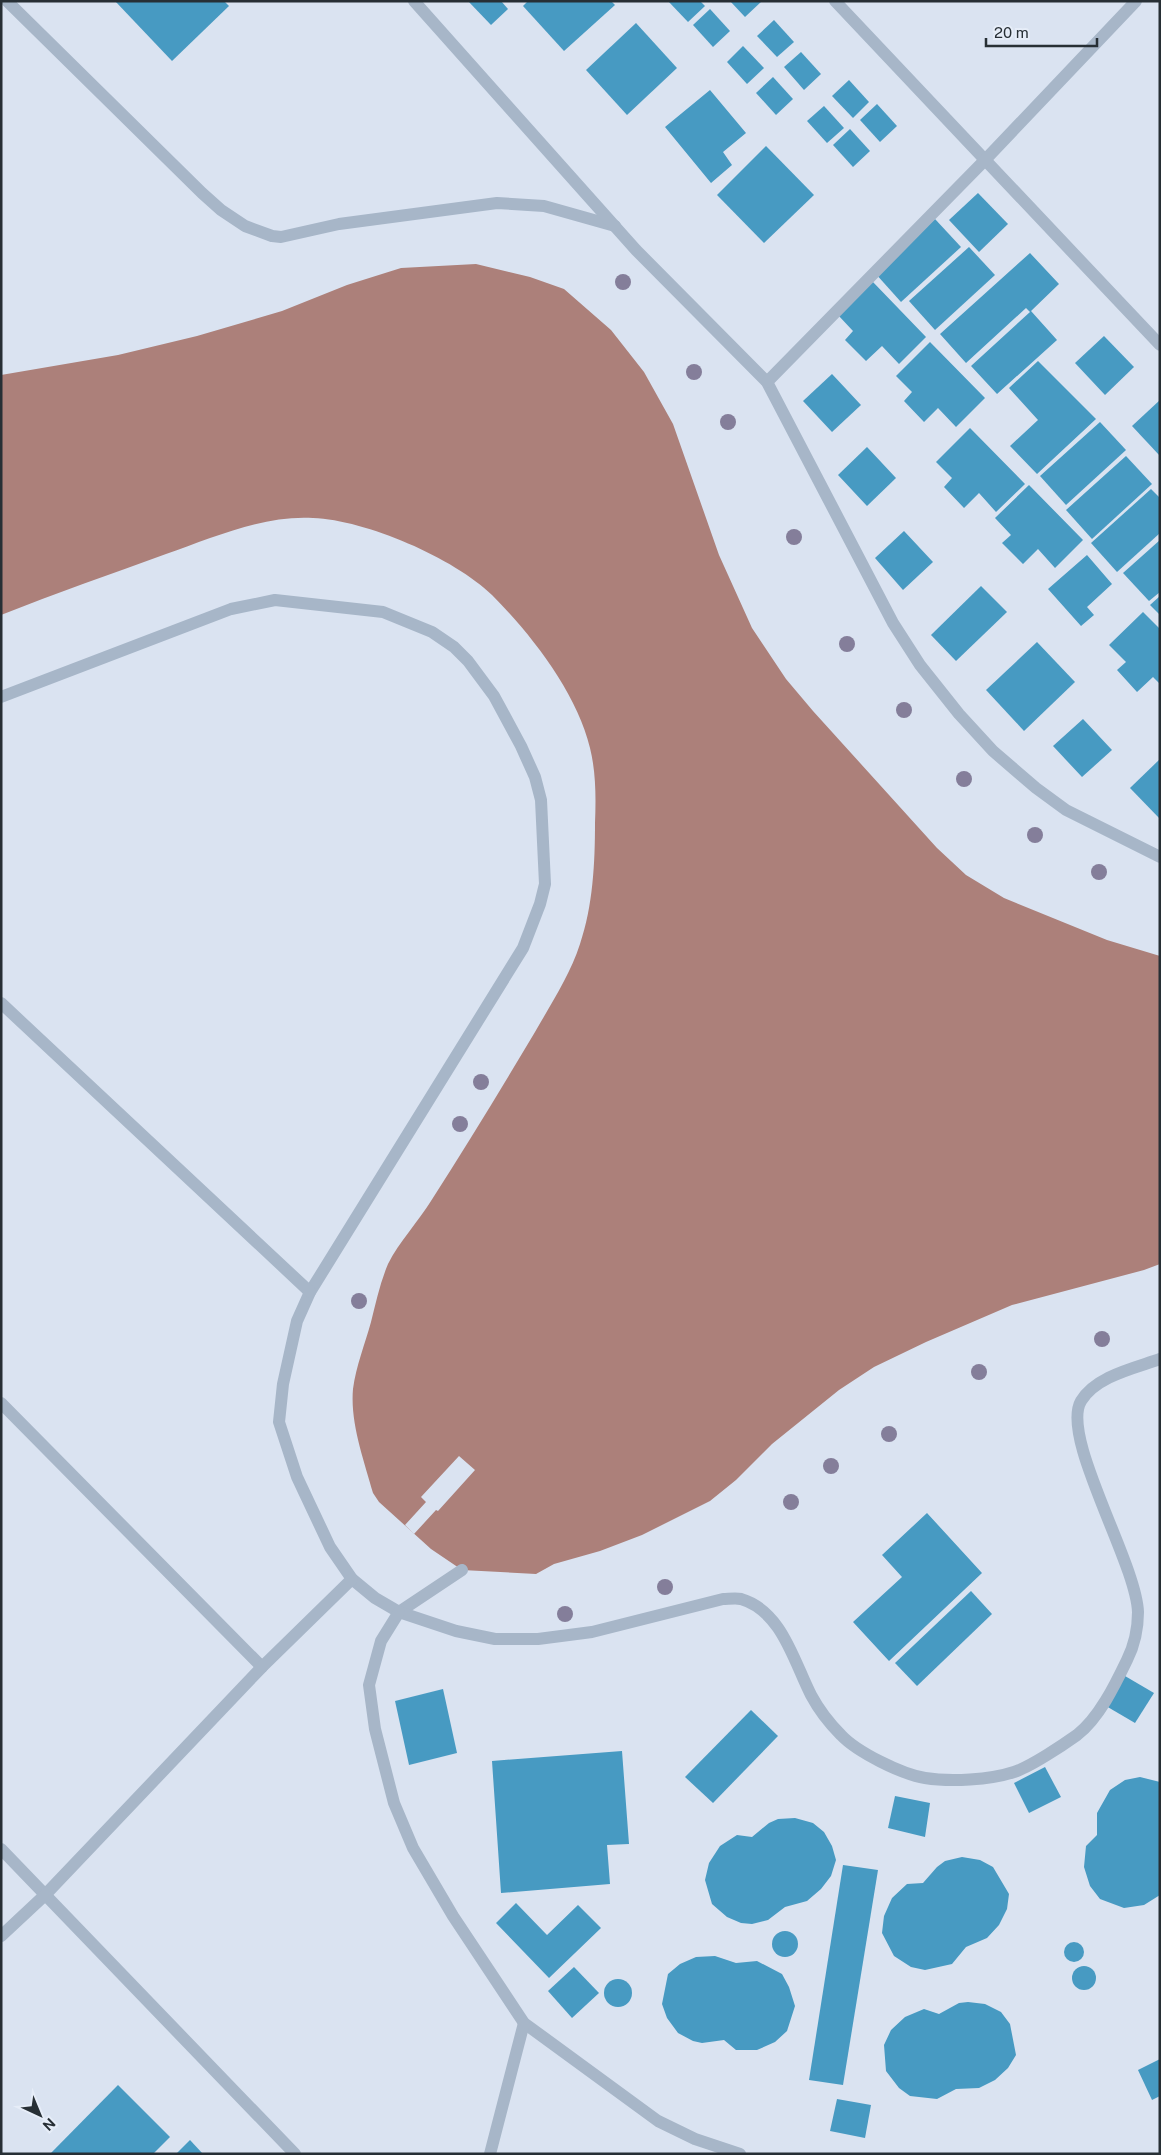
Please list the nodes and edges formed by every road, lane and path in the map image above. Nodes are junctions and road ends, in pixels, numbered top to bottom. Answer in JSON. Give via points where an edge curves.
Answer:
{"nodes":[{"id":1,"x":7,"y":1,"type":"edge"},
{"id":2,"x":414,"y":1,"type":"edge"},
{"id":3,"x":835,"y":1,"type":"edge"},
{"id":4,"x":1136,"y":1,"type":"edge"},
{"id":5,"x":986,"y":160,"type":"junction"},
{"id":6,"x":615,"y":226,"type":"junction"},
{"id":7,"x":1160,"y":345,"type":"edge"},
{"id":8,"x":767,"y":382,"type":"junction"},
{"id":9,"x":1,"y":697,"type":"edge"},
{"id":10,"x":1160,"y":856,"type":"edge"},
{"id":11,"x":1,"y":1003,"type":"edge"},
{"id":12,"x":310,"y":1292,"type":"junction"},
{"id":13,"x":1160,"y":1359,"type":"edge"},
{"id":14,"x":1,"y":1403,"type":"edge"},
{"id":15,"x":462,"y":1570,"type":"dead end"},
{"id":16,"x":352,"y":1580,"type":"junction"},
{"id":17,"x":399,"y":1612,"type":"junction"},
{"id":18,"x":262,"y":1667,"type":"junction"},
{"id":19,"x":1,"y":1849,"type":"edge"},
{"id":20,"x":45,"y":1894,"type":"junction"},
{"id":21,"x":1,"y":1936,"type":"edge"},
{"id":22,"x":524,"y":2023,"type":"junction"},
{"id":23,"x":295,"y":2154,"type":"edge"},
{"id":24,"x":490,"y":2154,"type":"edge"},
{"id":25,"x":740,"y":2154,"type":"edge"}],
"edges":[{"from":1,"to":6,"type":"street","via":[[202,193],[221,210],[259,232],[281,237],[339,224],[497,203],[544,206]]},
{"from":2,"to":6,"type":"street"},
{"from":3,"to":5,"type":"street"},
{"from":4,"to":5,"type":"street"},
{"from":5,"to":7,"type":"street"},
{"from":5,"to":8,"type":"street"},
{"from":6,"to":8,"type":"street"},
{"from":8,"to":10,"type":"street","via":[[893,623],[920,665],[959,714],[993,751],[1059,804]]},
{"from":9,"to":12,"type":"street","via":[[231,609],[275,600],[303,602],[383,612],[432,632],[454,647],[468,662],[494,696],[521,746],[541,800],[545,884],[523,948]]},
{"from":11,"to":12,"type":"street"},
{"from":12,"to":16,"type":"street","via":[[297,1322],[283,1384],[279,1422],[296,1477],[312,1512]]},
{"from":13,"to":17,"type":"street","via":[[1109,1378],[1080,1402],[1077,1414],[1080,1442],[1135,1594],[1138,1624],[1132,1651],[1109,1696],[1078,1734],[1015,1772],[965,1780],[923,1778],[856,1749],[824,1717],[777,1626],[759,1609],[741,1599],[723,1599],[592,1632],[538,1639],[495,1639],[456,1631]]},
{"from":14,"to":18,"type":"street"},
{"from":15,"to":17,"type":"street"},
{"from":16,"to":17,"type":"street"},
{"from":16,"to":18,"type":"street"},
{"from":17,"to":22,"type":"street","via":[[381,1640],[369,1685],[374,1729],[394,1804],[413,1848],[453,1916]]},
{"from":18,"to":20,"type":"street"},
{"from":19,"to":20,"type":"street"},
{"from":20,"to":21,"type":"street"},
{"from":20,"to":23,"type":"street"},
{"from":22,"to":24,"type":"street"},
{"from":22,"to":25,"type":"street","via":[[658,2121],[695,2140]]}]}
